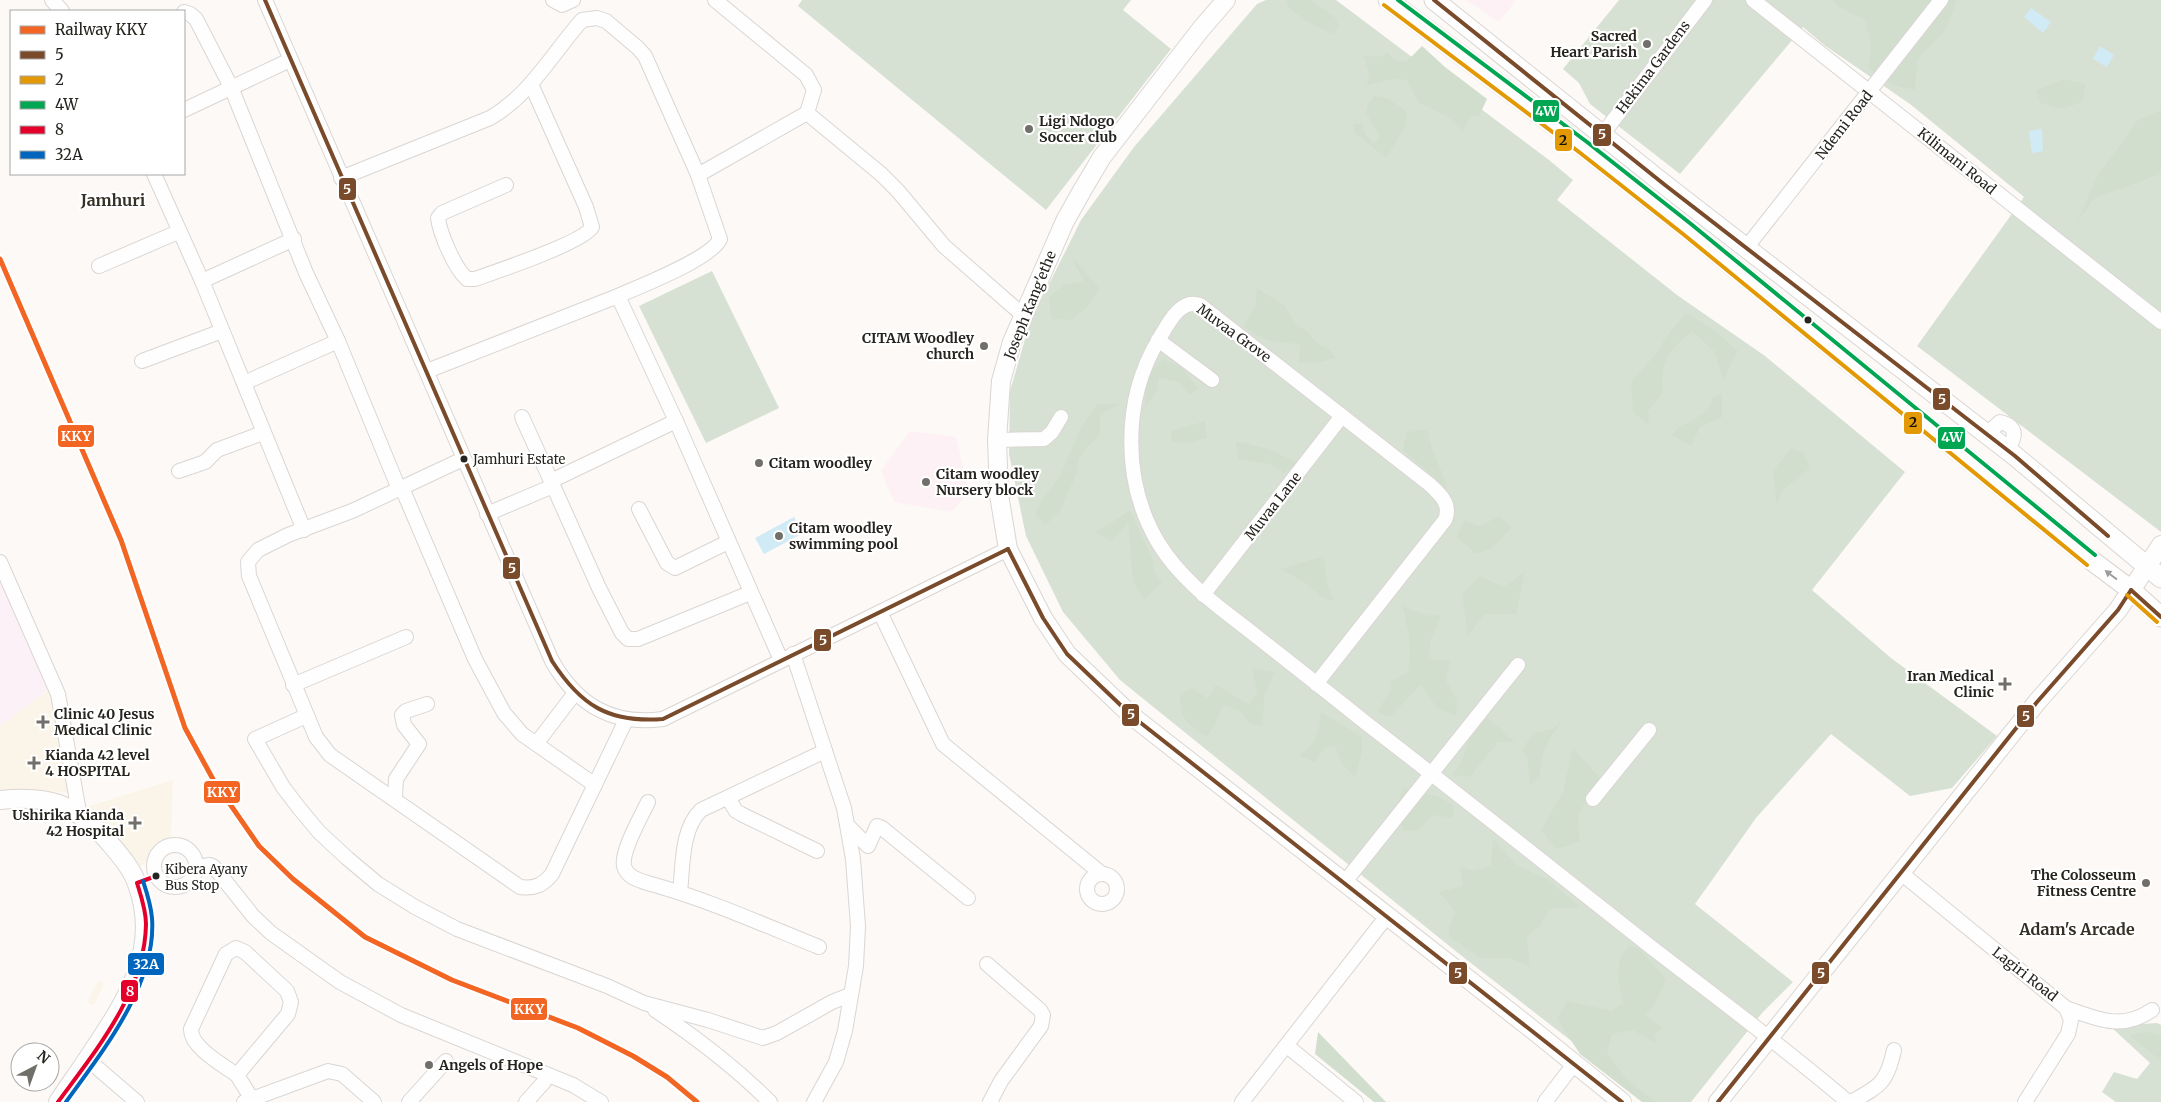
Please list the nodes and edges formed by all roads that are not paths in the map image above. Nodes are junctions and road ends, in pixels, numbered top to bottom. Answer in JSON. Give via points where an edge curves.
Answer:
{"nodes":[{"id":1,"x":52,"y":0,"type":"edge"},
{"id":2,"x":265,"y":0,"type":"edge"},
{"id":3,"x":553,"y":0,"type":"edge"},
{"id":4,"x":573,"y":0,"type":"edge"},
{"id":5,"x":715,"y":0,"type":"edge"},
{"id":6,"x":1226,"y":0,"type":"edge"},
{"id":7,"x":1388,"y":0,"type":"edge"},
{"id":8,"x":1434,"y":0,"type":"edge"},
{"id":9,"x":1705,"y":0,"type":"edge"},
{"id":10,"x":1753,"y":0,"type":"edge"},
{"id":11,"x":1941,"y":0,"type":"edge"},
{"id":12,"x":61,"y":10,"type":"edge"},
{"id":13,"x":185,"y":12,"type":"edge"},
{"id":14,"x":290,"y":60,"type":"junction"},
{"id":15,"x":531,"y":84,"type":"junction"},
{"id":16,"x":231,"y":87,"type":"junction"},
{"id":17,"x":1870,"y":92,"type":"junction"},
{"id":18,"x":185,"y":110,"type":"edge"},
{"id":19,"x":807,"y":113,"type":"junction"},
{"id":20,"x":1602,"y":135,"type":"junction"},
{"id":21,"x":154,"y":175,"type":"edge"},
{"id":22,"x":698,"y":175,"type":"junction"},
{"id":23,"x":341,"y":178,"type":"junction"},
{"id":24,"x":506,"y":185,"type":"dead end"},
{"id":25,"x":178,"y":232,"type":"junction"},
{"id":26,"x":294,"y":239,"type":"junction"},
{"id":27,"x":1746,"y":248,"type":"junction"},
{"id":28,"x":99,"y":266,"type":"dead end"},
{"id":29,"x":202,"y":281,"type":"junction"},
{"id":30,"x":618,"y":296,"type":"junction"},
{"id":31,"x":1024,"y":316,"type":"junction"},
{"id":32,"x":2161,"y":322,"type":"edge"},
{"id":33,"x":222,"y":331,"type":"junction"},
{"id":34,"x":1158,"y":340,"type":"junction"},
{"id":35,"x":338,"y":341,"type":"junction"},
{"id":36,"x":142,"y":362,"type":"dead end"},
{"id":37,"x":427,"y":371,"type":"junction"},
{"id":38,"x":1212,"y":380,"type":"dead end"},
{"id":39,"x":244,"y":383,"type":"junction"},
{"id":40,"x":1342,"y":416,"type":"junction"},
{"id":41,"x":522,"y":417,"type":"dead end"},
{"id":42,"x":1061,"y":417,"type":"dead end"},
{"id":43,"x":676,"y":421,"type":"junction"},
{"id":44,"x":263,"y":433,"type":"junction"},
{"id":45,"x":996,"y":440,"type":"junction"},
{"id":46,"x":464,"y":459,"type":"junction"},
{"id":47,"x":180,"y":471,"type":"dead end"},
{"id":48,"x":552,"y":483,"type":"junction"},
{"id":49,"x":401,"y":489,"type":"junction"},
{"id":50,"x":639,"y":509,"type":"dead end"},
{"id":51,"x":487,"y":514,"type":"junction"},
{"id":52,"x":304,"y":530,"type":"junction"},
{"id":53,"x":728,"y":542,"type":"junction"},
{"id":54,"x":2161,"y":545,"type":"edge"},
{"id":55,"x":1008,"y":549,"type":"junction"},
{"id":56,"x":0,"y":562,"type":"edge"},
{"id":57,"x":2154,"y":573,"type":"edge"},
{"id":58,"x":2131,"y":590,"type":"junction"},
{"id":59,"x":750,"y":593,"type":"junction"},
{"id":60,"x":1204,"y":595,"type":"junction"},
{"id":61,"x":880,"y":612,"type":"junction"},
{"id":62,"x":2161,"y":617,"type":"edge"},
{"id":63,"x":406,"y":637,"type":"dead end"},
{"id":64,"x":787,"y":657,"type":"junction"},
{"id":65,"x":1518,"y":665,"type":"dead end"},
{"id":66,"x":293,"y":684,"type":"junction"},
{"id":67,"x":1316,"y":684,"type":"junction"},
{"id":68,"x":576,"y":694,"type":"junction"},
{"id":69,"x":427,"y":704,"type":"dead end"},
{"id":70,"x":306,"y":716,"type":"junction"},
{"id":71,"x":626,"y":720,"type":"junction"},
{"id":72,"x":1649,"y":730,"type":"dead end"},
{"id":73,"x":536,"y":744,"type":"junction"},
{"id":74,"x":825,"y":751,"type":"junction"},
{"id":75,"x":1433,"y":774,"type":"junction"},
{"id":76,"x":595,"y":785,"type":"junction"},
{"id":77,"x":395,"y":798,"type":"junction"},
{"id":78,"x":728,"y":798,"type":"junction"},
{"id":79,"x":1593,"y":799,"type":"dead end"},
{"id":80,"x":0,"y":800,"type":"edge"},
{"id":81,"x":648,"y":802,"type":"dead end"},
{"id":82,"x":79,"y":812,"type":"junction"},
{"id":83,"x":848,"y":826,"type":"junction"},
{"id":84,"x":817,"y":851,"type":"dead end"},
{"id":85,"x":197,"y":867,"type":"junction"},
{"id":86,"x":1901,"y":873,"type":"junction"},
{"id":87,"x":1102,"y":874,"type":"dead end"},
{"id":88,"x":156,"y":876,"type":"junction"},
{"id":89,"x":137,"y":883,"type":"junction"},
{"id":90,"x":1344,"y":883,"type":"junction"},
{"id":91,"x":680,"y":892,"type":"junction"},
{"id":92,"x":968,"y":898,"type":"dead end"},
{"id":93,"x":1387,"y":916,"type":"junction"},
{"id":94,"x":819,"y":947,"type":"dead end"},
{"id":95,"x":988,"y":964,"type":"dead end"},
{"id":96,"x":850,"y":995,"type":"junction"},
{"id":97,"x":644,"y":1003,"type":"junction"},
{"id":98,"x":2066,"y":1008,"type":"junction"},
{"id":99,"x":2152,"y":1010,"type":"dead end"},
{"id":100,"x":1770,"y":1037,"type":"junction"},
{"id":101,"x":1287,"y":1046,"type":"junction"},
{"id":102,"x":1894,"y":1050,"type":"dead end"},
{"id":103,"x":87,"y":1059,"type":"junction"},
{"id":104,"x":446,"y":1061,"type":"dead end"},
{"id":105,"x":1574,"y":1064,"type":"junction"},
{"id":106,"x":237,"y":1075,"type":"junction"},
{"id":107,"x":544,"y":1082,"type":"dead end"},
{"id":108,"x":248,"y":1100,"type":"edge"},
{"id":109,"x":1619,"y":1101,"type":"edge"},
{"id":110,"x":58,"y":1102,"type":"edge"},
{"id":111,"x":137,"y":1102,"type":"edge"},
{"id":112,"x":374,"y":1102,"type":"edge"},
{"id":113,"x":409,"y":1102,"type":"edge"},
{"id":114,"x":526,"y":1102,"type":"edge"},
{"id":115,"x":601,"y":1102,"type":"edge"},
{"id":116,"x":770,"y":1102,"type":"edge"},
{"id":117,"x":814,"y":1102,"type":"edge"},
{"id":118,"x":990,"y":1102,"type":"edge"},
{"id":119,"x":1242,"y":1102,"type":"edge"},
{"id":120,"x":1356,"y":1102,"type":"edge"},
{"id":121,"x":1545,"y":1102,"type":"edge"},
{"id":122,"x":1718,"y":1102,"type":"edge"},
{"id":123,"x":1850,"y":1102,"type":"edge"},
{"id":124,"x":2025,"y":1102,"type":"edge"}],
"edges":[{"from":1,"to":12,"type":"street"},
{"from":2,"to":14,"type":"street"},
{"from":3,"to":4,"type":"street","via":[[562,5]]},
{"from":5,"to":19,"type":"street","via":[[806,74],[814,90]]},
{"from":6,"to":31,"type":"street","name":"Joseph Kang'ethe","via":[[1102,157],[1065,221]]},
{"from":58,"to":7,"type":"main road","one_way":true,"via":[[1688,229]]},
{"from":8,"to":20,"type":"main road"},
{"from":9,"to":20,"type":"street","name":"Hekima Gardens"},
{"from":10,"to":17,"type":"street","name":"Kilimani Road"},
{"from":11,"to":17,"type":"street","name":"Ndemi Road"},
{"from":13,"to":16,"type":"street","via":[[196,19]]},
{"from":14,"to":16,"type":"street"},
{"from":14,"to":23,"type":"street"},
{"from":15,"to":22,"type":"street","via":[[582,20],[597,18],[606,21],[645,56]]},
{"from":15,"to":23,"type":"street","via":[[506,108],[490,118]]},
{"from":15,"to":24,"type":"street","via":[[592,227],[585,234],[543,253],[475,280],[467,279],[459,270],[438,218],[442,213]]},
{"from":16,"to":18,"type":"street"},
{"from":16,"to":26,"type":"street"},
{"from":17,"to":27,"type":"street","name":"Ndemi Road"},
{"from":17,"to":32,"type":"street","name":"Kilimani Road"},
{"from":19,"to":22,"type":"street"},
{"from":19,"to":31,"type":"street","via":[[881,174],[944,246]]},
{"from":20,"to":27,"type":"main road"},
{"from":21,"to":25,"type":"street"},
{"from":22,"to":30,"type":"street","via":[[720,239],[717,244],[712,250],[666,275]]},
{"from":23,"to":37,"type":"street"},
{"from":25,"to":28,"type":"street"},
{"from":25,"to":29,"type":"street"},
{"from":26,"to":29,"type":"street"},
{"from":26,"to":35,"type":"street"},
{"from":27,"to":57,"type":"main road","via":[[1987,434]]},
{"from":29,"to":33,"type":"street"},
{"from":30,"to":37,"type":"street"},
{"from":30,"to":43,"type":"street"},
{"from":31,"to":45,"type":"street","name":"Joseph Kang'ethe","via":[[1009,348],[1003,374]]},
{"from":33,"to":36,"type":"street"},
{"from":33,"to":39,"type":"street"},
{"from":34,"to":38,"type":"street"},
{"from":34,"to":40,"type":"street","name":"Muvaa Grove","via":[[1180,309],[1191,303],[1200,305]]},
{"from":34,"to":60,"type":"street","name":"Muvaa Grove","via":[[1135,395],[1133,466],[1151,529],[1173,563]]},
{"from":35,"to":39,"type":"street"},
{"from":35,"to":49,"type":"street"},
{"from":37,"to":46,"type":"street"},
{"from":39,"to":44,"type":"street"},
{"from":40,"to":60,"type":"street","name":"Muvaa Lane"},
{"from":40,"to":67,"type":"street","name":"Muvaa Grove","via":[[1440,493],[1446,503],[1447,516]]},
{"from":41,"to":48,"type":"street"},
{"from":42,"to":45,"type":"street","via":[[1044,439]]},
{"from":43,"to":48,"type":"street"},
{"from":43,"to":53,"type":"street"},
{"from":44,"to":47,"type":"street","via":[[217,450],[205,462]]},
{"from":44,"to":52,"type":"street"},
{"from":45,"to":55,"type":"street","name":"Joseph Kang'ethe"},
{"from":46,"to":49,"type":"street"},
{"from":46,"to":51,"type":"street"},
{"from":48,"to":51,"type":"street"},
{"from":48,"to":59,"type":"street","via":[[599,588],[628,639],[638,639]]},
{"from":49,"to":52,"type":"street"},
{"from":49,"to":73,"type":"street","via":[[479,667],[504,713],[522,734]]},
{"from":50,"to":53,"type":"street","via":[[671,567],[675,568]]},
{"from":51,"to":68,"type":"street","via":[[552,661]]},
{"from":52,"to":66,"type":"street","via":[[258,550],[248,562],[247,569]]},
{"from":53,"to":59,"type":"street"},
{"from":54,"to":57,"type":"street"},
{"from":55,"to":61,"type":"street"},
{"from":55,"to":90,"type":"street","name":"Joseph Kang'ethe","via":[[1043,618],[1067,654],[1087,675],[1132,716]]},
{"from":56,"to":82,"type":"street","via":[[58,694]]},
{"from":57,"to":58,"type":"street"},
{"from":58,"to":62,"type":"main road"},
{"from":58,"to":86,"type":"street","via":[[2118,610],[2038,702]]},
{"from":59,"to":64,"type":"street"},
{"from":60,"to":67,"type":"street","name":"Muvaa Grove"},
{"from":61,"to":64,"type":"street"},
{"from":61,"to":87,"type":"street","via":[[943,744]]},
{"from":63,"to":66,"type":"street"},
{"from":64,"to":71,"type":"street","via":[[662,719]]},
{"from":64,"to":74,"type":"street"},
{"from":65,"to":75,"type":"street"},
{"from":66,"to":70,"type":"street"},
{"from":67,"to":75,"type":"street"},
{"from":68,"to":71,"type":"street","via":[[599,711]]},
{"from":68,"to":73,"type":"street"},
{"from":69,"to":77,"type":"street","via":[[402,715],[404,725],[419,744],[396,779]]},
{"from":70,"to":77,"type":"street","via":[[330,755]]},
{"from":70,"to":97,"type":"street","via":[[254,739],[299,808],[347,858],[378,884],[458,929]]},
{"from":71,"to":76,"type":"street"},
{"from":72,"to":79,"type":"street"},
{"from":73,"to":76,"type":"street"},
{"from":74,"to":78,"type":"street"},
{"from":74,"to":83,"type":"street"},
{"from":75,"to":90,"type":"street"},
{"from":75,"to":100,"type":"street"},
{"from":76,"to":77,"type":"street","via":[[552,874],[539,887],[529,888],[520,887]]},
{"from":78,"to":84,"type":"street","via":[[741,814]]},
{"from":78,"to":91,"type":"street","via":[[701,810],[691,823]]},
{"from":80,"to":82,"type":"street","via":[[43,799],[65,804]]},
{"from":81,"to":91,"type":"street","via":[[626,852],[624,867],[635,879]]},
{"from":82,"to":89,"type":"street","via":[[109,842]]},
{"from":83,"to":92,"type":"street","via":[[868,846],[877,826],[882,828]]},
{"from":83,"to":96,"type":"street","via":[[858,926],[856,966]]},
{"from":85,"to":88,"type":"street","via":[[194,878],[185,886],[174,888]]},
{"from":85,"to":88,"type":"street","via":[[187,848],[176,844],[157,854],[153,865]]},
{"from":85,"to":115,"type":"street","via":[[210,865],[214,868],[271,934],[368,999],[573,1085]]},
{"from":86,"to":98,"type":"street","name":"Lagiri Road"},
{"from":86,"to":100,"type":"street"},
{"from":88,"to":89,"type":"street"},
{"from":89,"to":103,"type":"street","via":[[146,916],[142,958],[120,1011]]},
{"from":90,"to":93,"type":"street","name":"Joseph Kang'ethe"},
{"from":91,"to":94,"type":"street"},
{"from":93,"to":101,"type":"street"},
{"from":93,"to":105,"type":"street","name":"Joseph Kang'ethe"},
{"from":95,"to":118,"type":"street","via":[[1043,1015],[1041,1026]]},
{"from":96,"to":97,"type":"street","via":[[763,1038]]},
{"from":96,"to":117,"type":"street","via":[[836,1062]]},
{"from":97,"to":116,"type":"street","via":[[716,1053]]},
{"from":98,"to":99,"type":"street","via":[[2108,1021],[2126,1022]]},
{"from":98,"to":124,"type":"street","name":"Lagiri Road","via":[[2071,1020],[2068,1034]]},
{"from":100,"to":122,"type":"street"},
{"from":100,"to":123,"type":"street"},
{"from":101,"to":119,"type":"street"},
{"from":101,"to":120,"type":"street"},
{"from":102,"to":123,"type":"street","via":[[1890,1070],[1879,1086]]},
{"from":103,"to":110,"type":"street"},
{"from":103,"to":111,"type":"street"},
{"from":104,"to":113,"type":"street"},
{"from":105,"to":109,"type":"street","name":"Joseph Kang'ethe"},
{"from":105,"to":121,"type":"street"},
{"from":106,"to":106,"type":"street","via":[[288,1014],[290,1002],[286,991],[236,948],[226,954],[190,1034],[203,1050]]},
{"from":106,"to":108,"type":"street"},
{"from":107,"to":114,"type":"street"},
{"from":108,"to":112,"type":"street","via":[[328,1071],[342,1074]]}]}
